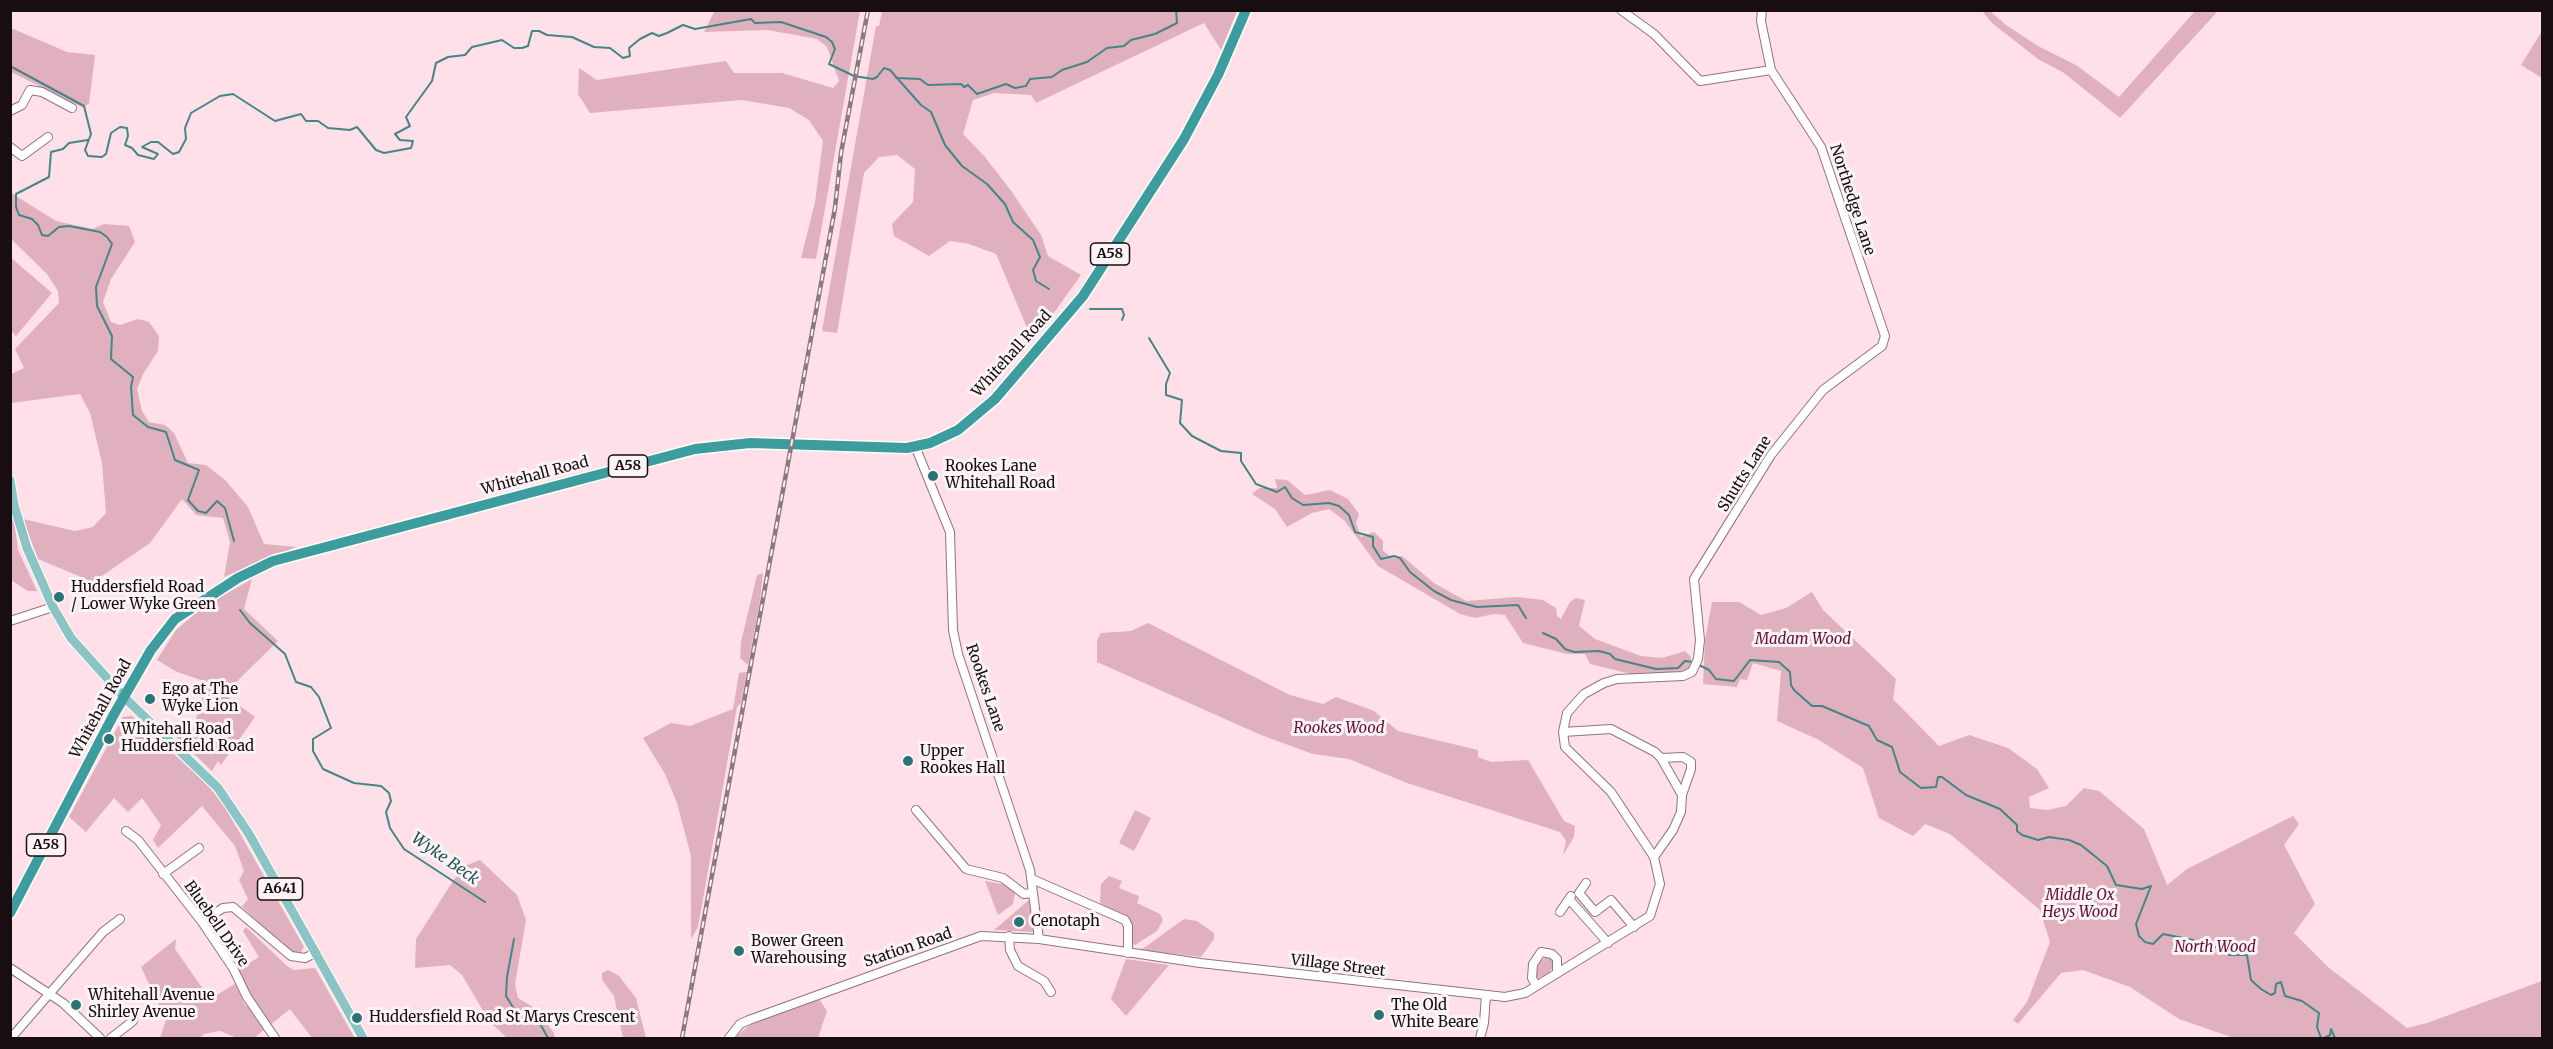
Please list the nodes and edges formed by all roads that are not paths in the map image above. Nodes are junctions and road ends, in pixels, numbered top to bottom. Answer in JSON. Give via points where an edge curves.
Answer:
{"nodes":[{"id":1,"x":1246,"y":10,"type":"edge"},
{"id":2,"x":1621,"y":10,"type":"edge"},
{"id":3,"x":1762,"y":10,"type":"edge"},
{"id":4,"x":1771,"y":70,"type":"junction"},
{"id":5,"x":72,"y":108,"type":"dead end"},
{"id":6,"x":10,"y":111,"type":"edge"},
{"id":7,"x":48,"y":137,"type":"dead end"},
{"id":8,"x":10,"y":147,"type":"edge"},
{"id":9,"x":1885,"y":336,"type":"joint"},
{"id":10,"x":915,"y":446,"type":"junction"},
{"id":11,"x":10,"y":480,"type":"edge"},
{"id":12,"x":53,"y":607,"type":"junction"},
{"id":13,"x":10,"y":621,"type":"edge"},
{"id":14,"x":124,"y":697,"type":"junction"},
{"id":15,"x":1563,"y":732,"type":"junction"},
{"id":16,"x":1661,"y":758,"type":"junction"},
{"id":17,"x":1682,"y":795,"type":"junction"},
{"id":18,"x":916,"y":810,"type":"dead end"},
{"id":19,"x":126,"y":831,"type":"dead end"},
{"id":20,"x":199,"y":848,"type":"dead end"},
{"id":21,"x":1654,"y":857,"type":"junction"},
{"id":22,"x":163,"y":874,"type":"junction"},
{"id":23,"x":1032,"y":879,"type":"junction"},
{"id":24,"x":1586,"y":883,"type":"dead end"},
{"id":25,"x":1032,"y":893,"type":"junction"},
{"id":26,"x":1560,"y":912,"type":"dead end"},
{"id":27,"x":10,"y":913,"type":"edge"},
{"id":28,"x":120,"y":919,"type":"dead end"},
{"id":29,"x":202,"y":922,"type":"junction"},
{"id":30,"x":1634,"y":927,"type":"junction"},
{"id":31,"x":1009,"y":936,"type":"junction"},
{"id":32,"x":1039,"y":939,"type":"junction"},
{"id":33,"x":1608,"y":942,"type":"junction"},
{"id":34,"x":315,"y":952,"type":"junction"},
{"id":35,"x":1128,"y":953,"type":"junction"},
{"id":36,"x":10,"y":968,"type":"edge"},
{"id":37,"x":1557,"y":971,"type":"junction"},
{"id":38,"x":1536,"y":985,"type":"junction"},
{"id":39,"x":1051,"y":992,"type":"dead end"},
{"id":40,"x":50,"y":994,"type":"junction"},
{"id":41,"x":1486,"y":996,"type":"junction"},
{"id":42,"x":133,"y":1021,"type":"dead end"},
{"id":43,"x":11,"y":1038,"type":"edge"},
{"id":44,"x":100,"y":1038,"type":"edge"},
{"id":45,"x":111,"y":1038,"type":"edge"},
{"id":46,"x":275,"y":1038,"type":"edge"},
{"id":47,"x":363,"y":1038,"type":"edge"},
{"id":48,"x":729,"y":1038,"type":"edge"},
{"id":49,"x":1480,"y":1038,"type":"edge"}],
"edges":[{"from":1,"to":10,"type":"highway","name":"Whitehall Road","number":"A58","via":[[1185,139],[1083,296],[1013,380],[974,419],[943,439]]},
{"from":2,"to":4,"type":"street","via":[[1654,34],[1700,81]]},
{"from":3,"to":4,"type":"street","name":"Northedge Lane"},
{"from":4,"to":9,"type":"street","name":"Northedge Lane","via":[[1821,147]]},
{"from":5,"to":6,"type":"street","via":[[30,90],[22,105]]},
{"from":7,"to":8,"type":"street","via":[[22,156]]},
{"from":9,"to":15,"type":"street","name":"Shutts Lane","via":[[1882,346],[1823,390],[1771,455],[1694,579],[1700,640],[1694,670],[1683,676],[1604,683],[1574,702],[1566,712]]},
{"from":10,"to":14,"type":"highway","name":"Whitehall Road","number":"A58","via":[[750,442],[695,449],[273,561],[206,597],[175,619]]},
{"from":10,"to":23,"type":"street","name":"Rookes Lane","via":[[950,532],[953,630],[958,654]]},
{"from":11,"to":12,"type":"main road","number":"A641","via":[[27,548]]},
{"from":12,"to":13,"type":"street"},
{"from":12,"to":14,"type":"main road","number":"A641","via":[[71,638]]},
{"from":14,"to":27,"type":"highway","name":"Whitehall Road","number":"A58"},
{"from":14,"to":34,"type":"main road","number":"A641","via":[[218,788],[249,834]]},
{"from":15,"to":16,"type":"street","via":[[1611,729]]},
{"from":15,"to":21,"type":"street","via":[[1571,756],[1611,792]]},
{"from":16,"to":17,"type":"street"},
{"from":16,"to":17,"type":"street","via":[[1683,757],[1691,762]]},
{"from":17,"to":21,"type":"street","via":[[1679,820]]},
{"from":18,"to":25,"type":"street","via":[[966,869],[1003,878],[1024,894]]},
{"from":19,"to":22,"type":"street","name":"Bluebell Drive","via":[[138,840]]},
{"from":20,"to":22,"type":"street"},
{"from":21,"to":30,"type":"street","name":"Village Street","via":[[1660,884],[1658,895],[1650,916]]},
{"from":22,"to":29,"type":"street","name":"Bluebell Drive"},
{"from":23,"to":25,"type":"street","name":"Rookes Lane"},
{"from":23,"to":35,"type":"street","via":[[1125,920]]},
{"from":24,"to":30,"type":"street","via":[[1579,893],[1595,912],[1611,900]]},
{"from":25,"to":32,"type":"street","name":"Rookes Lane"},
{"from":26,"to":33,"type":"street","via":[[1571,897]]},
{"from":28,"to":40,"type":"street","via":[[103,932]]},
{"from":29,"to":34,"type":"street","via":[[223,908],[233,907],[291,956],[305,958]]},
{"from":29,"to":46,"type":"street","name":"Bluebell Drive"},
{"from":30,"to":33,"type":"street","name":"Village Street"},
{"from":31,"to":32,"type":"street","name":"Station Road"},
{"from":31,"to":39,"type":"street","via":[[1010,950],[1018,966],[1044,981]]},
{"from":31,"to":48,"type":"street","name":"Station Road","via":[[981,936],[885,969],[740,1024]]},
{"from":32,"to":35,"type":"street","name":"Village Street"},
{"from":33,"to":37,"type":"street","name":"Village Street"},
{"from":34,"to":47,"type":"main road","number":"A641"},
{"from":35,"to":41,"type":"street","name":"Village Street"},
{"from":36,"to":40,"type":"street"},
{"from":37,"to":38,"type":"street","name":"Village Street"},
{"from":37,"to":38,"type":"street","via":[[1557,959],[1541,952],[1533,964]]},
{"from":38,"to":41,"type":"street","name":"Village Street","via":[[1515,996]]},
{"from":40,"to":43,"type":"street"},
{"from":40,"to":44,"type":"street"},
{"from":41,"to":49,"type":"street"},
{"from":42,"to":45,"type":"street"}]}
